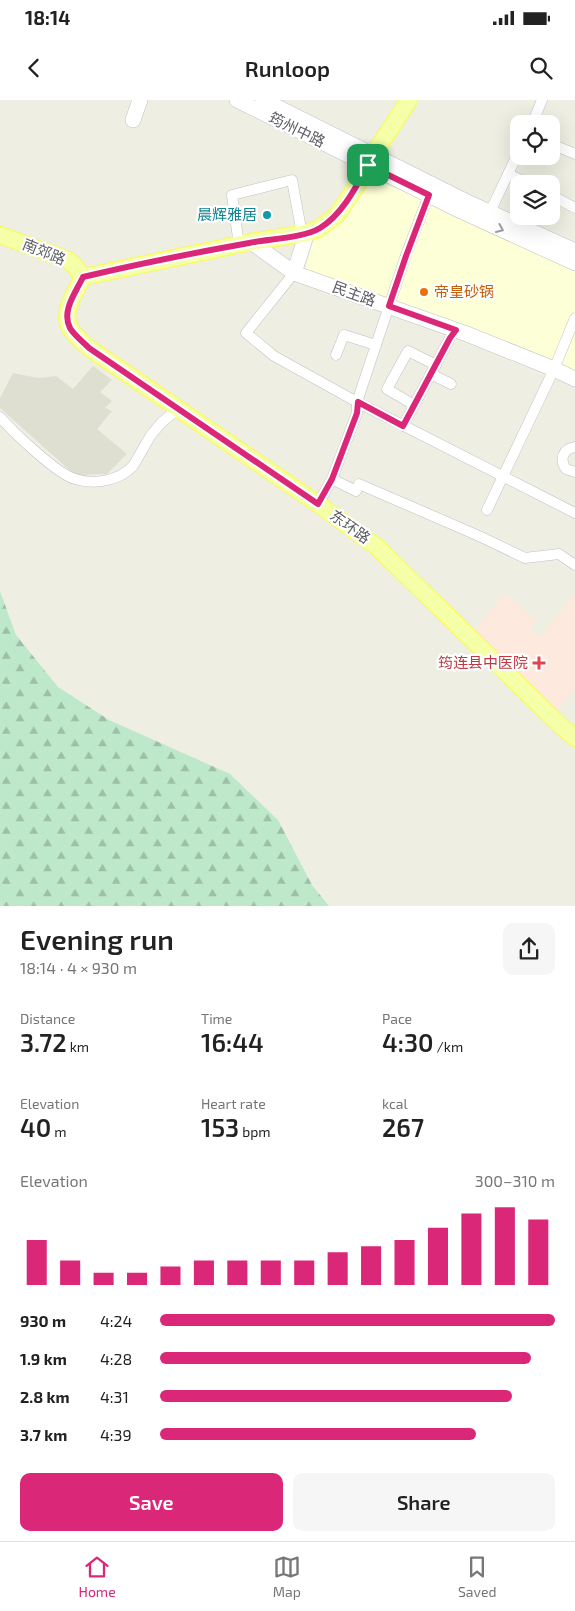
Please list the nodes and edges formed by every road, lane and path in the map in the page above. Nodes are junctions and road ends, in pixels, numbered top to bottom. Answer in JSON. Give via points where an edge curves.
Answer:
{"nodes":[{"id":1,"x":140,"y":100,"type":"edge"},
{"id":2,"x":237,"y":100,"type":"edge"},
{"id":3,"x":263,"y":100,"type":"edge"},
{"id":4,"x":409,"y":100,"type":"edge"},
{"id":5,"x":542,"y":100,"type":"edge"},
{"id":6,"x":536,"y":115,"type":"edge"},
{"id":7,"x":133,"y":120,"type":"dead end"},
{"id":8,"x":560,"y":148,"type":"edge"},
{"id":9,"x":575,"y":154,"type":"edge"},
{"id":10,"x":370,"y":160,"type":"junction"},
{"id":11,"x":512,"y":165,"type":"edge"},
{"id":12,"x":508,"y":174,"type":"joint"},
{"id":13,"x":429,"y":195,"type":"junction"},
{"id":14,"x":560,"y":200,"type":"edge"},
{"id":15,"x":575,"y":208,"type":"edge"},
{"id":16,"x":490,"y":212,"type":"junction"},
{"id":17,"x":307,"y":233,"type":"junction"},
{"id":18,"x":0,"y":235,"type":"edge"},
{"id":19,"x":245,"y":244,"type":"junction"},
{"id":20,"x":575,"y":251,"type":"edge"},
{"id":21,"x":575,"y":263,"type":"edge"},
{"id":22,"x":294,"y":273,"type":"junction"},
{"id":23,"x":83,"y":277,"type":"junction"},
{"id":24,"x":389,"y":306,"type":"junction"},
{"id":25,"x":575,"y":318,"type":"edge"},
{"id":26,"x":456,"y":330,"type":"junction"},
{"id":27,"x":376,"y":345,"type":"junction"},
{"id":28,"x":336,"y":355,"type":"dead end"},
{"id":29,"x":433,"y":369,"type":"junction"},
{"id":30,"x":554,"y":369,"type":"junction"},
{"id":31,"x":575,"y":380,"type":"edge"},
{"id":32,"x":452,"y":384,"type":"dead end"},
{"id":33,"x":358,"y":402,"type":"junction"},
{"id":34,"x":414,"y":405,"type":"junction"},
{"id":35,"x":178,"y":409,"type":"junction"},
{"id":36,"x":0,"y":417,"type":"edge"},
{"id":37,"x":403,"y":426,"type":"junction"},
{"id":38,"x":575,"y":447,"type":"edge"},
{"id":39,"x":575,"y":472,"type":"edge"},
{"id":40,"x":503,"y":476,"type":"junction"},
{"id":41,"x":332,"y":479,"type":"junction"},
{"id":42,"x":318,"y":504,"type":"junction"},
{"id":43,"x":487,"y":510,"type":"dead end"},
{"id":44,"x":575,"y":513,"type":"edge"},
{"id":45,"x":575,"y":565,"type":"edge"},
{"id":46,"x":575,"y":738,"type":"edge"}],
"edges":[{"from":1,"to":7,"type":"main road"},
{"from":2,"to":10,"type":"main road","name":"筠州中路"},
{"from":3,"to":10,"type":"main road","name":"筠州中路"},
{"from":4,"to":10,"type":"main road"},
{"from":5,"to":6,"type":"street"},
{"from":8,"to":9,"type":"street"},
{"from":10,"to":13,"type":"main road","name":"筠州中路"},
{"from":10,"to":16,"type":"main road","name":"筠州中路"},
{"from":10,"to":17,"type":"main road","via":[[337,215]]},
{"from":11,"to":12,"type":"street"},
{"from":12,"to":16,"type":"street"},
{"from":13,"to":21,"type":"main road","name":"筠州中路","one_way":true},
{"from":13,"to":24,"type":"street"},
{"from":14,"to":15,"type":"street"},
{"from":16,"to":20,"type":"main road","name":"筠州中路"},
{"from":17,"to":19,"type":"main road"},
{"from":17,"to":19,"type":"street","via":[[301,229],[292,180],[232,196]]},
{"from":17,"to":22,"type":"main road"},
{"from":18,"to":23,"type":"main road","name":"南郊路","via":[[68,260]]},
{"from":19,"to":22,"type":"main road","name":"民主路"},
{"from":19,"to":23,"type":"main road"},
{"from":22,"to":24,"type":"main road","name":"民主路"},
{"from":22,"to":33,"type":"street","via":[[246,333],[274,356]]},
{"from":23,"to":35,"type":"main road","name":"东环路","via":[[68,308],[71,330],[89,348]]},
{"from":24,"to":26,"type":"main road","name":"民主路"},
{"from":24,"to":27,"type":"street"},
{"from":25,"to":30,"type":"street"},
{"from":26,"to":29,"type":"street"},
{"from":26,"to":30,"type":"main road","name":"民主路"},
{"from":27,"to":28,"type":"street","via":[[344,335]]},
{"from":27,"to":33,"type":"street"},
{"from":29,"to":32,"type":"street"},
{"from":29,"to":34,"type":"street"},
{"from":29,"to":34,"type":"street","via":[[408,351],[387,389]]},
{"from":30,"to":31,"type":"main road","name":"民主路"},
{"from":30,"to":40,"type":"street"},
{"from":33,"to":37,"type":"street"},
{"from":33,"to":41,"type":"street","via":[[357,413]]},
{"from":34,"to":37,"type":"street"},
{"from":35,"to":36,"type":"street","via":[[151,435],[133,466],[112,480],[74,480],[12,431]]},
{"from":35,"to":42,"type":"main road","name":"东环路"},
{"from":37,"to":40,"type":"street"},
{"from":38,"to":39,"type":"street","via":[[567,449],[562,461],[566,468]]},
{"from":40,"to":43,"type":"street"},
{"from":40,"to":44,"type":"street"},
{"from":41,"to":42,"type":"street"},
{"from":41,"to":45,"type":"street","via":[[356,491],[359,484],[525,558],[559,554]]},
{"from":42,"to":46,"type":"main road","name":"东环路","via":[[377,547]]}]}
